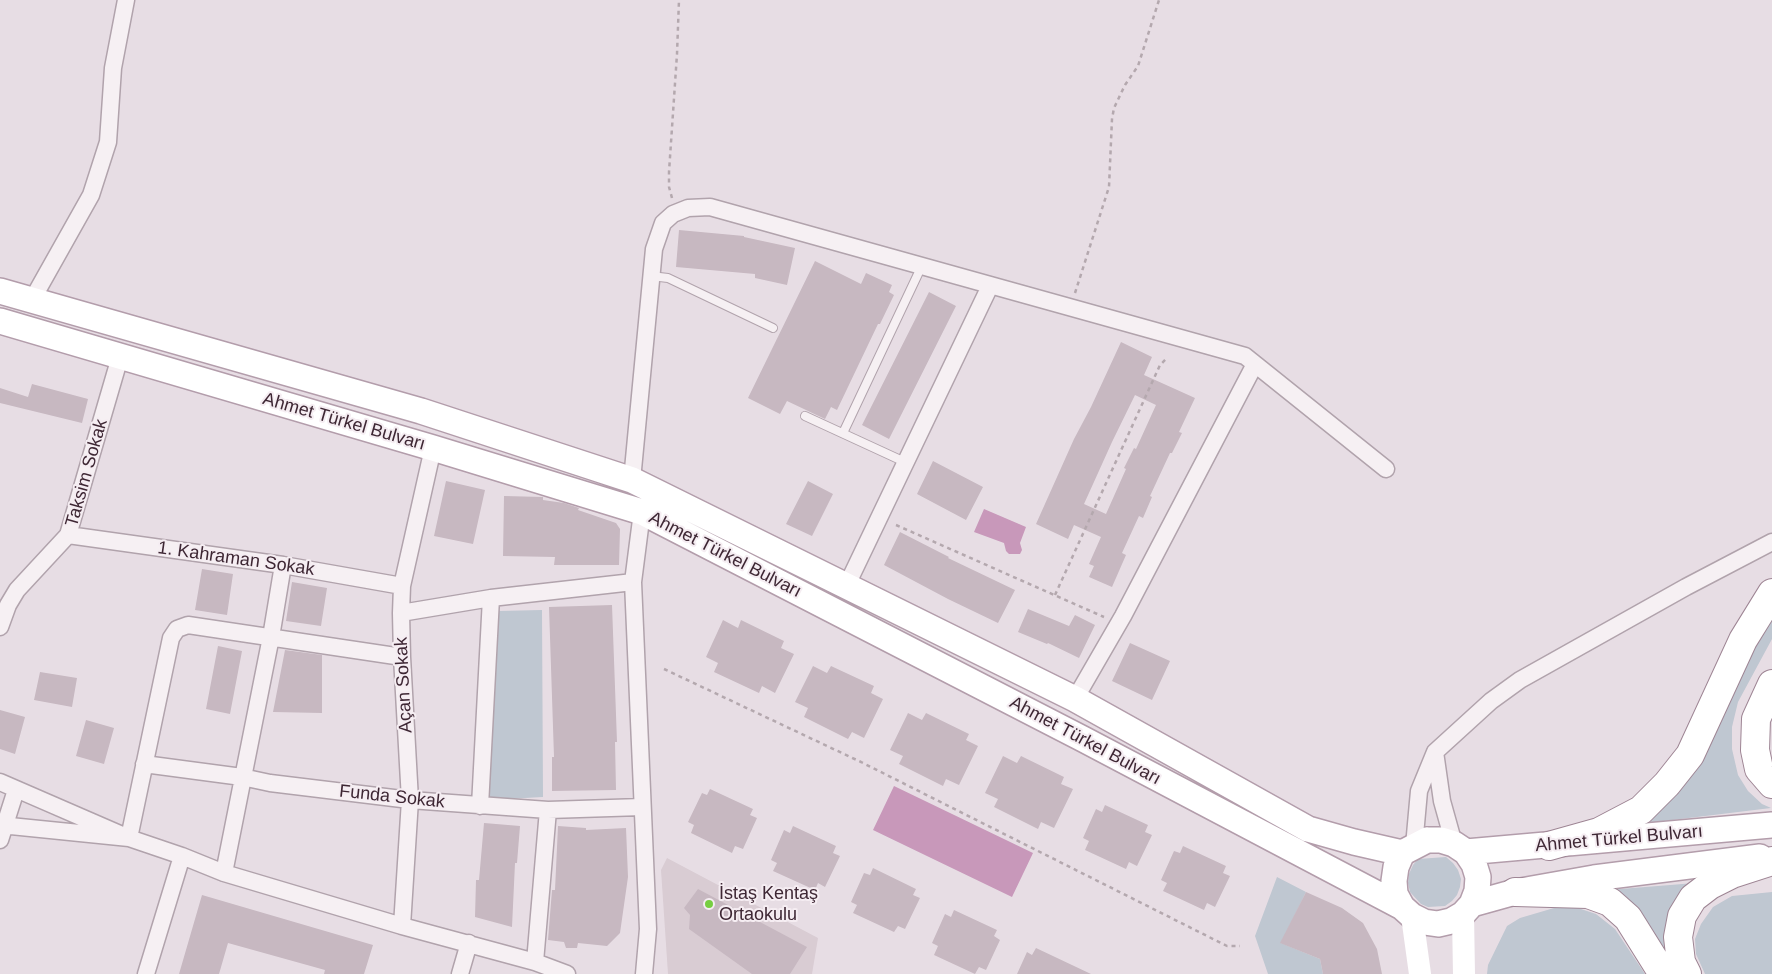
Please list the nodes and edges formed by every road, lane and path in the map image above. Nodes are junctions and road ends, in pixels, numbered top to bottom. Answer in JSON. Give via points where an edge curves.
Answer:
{"nodes":[{"id":1,"x":126,"y":0,"type":"edge"},
{"id":2,"x":679,"y":0,"type":"edge"},
{"id":3,"x":1159,"y":0,"type":"edge"},
{"id":4,"x":677,"y":212,"type":"junction"},
{"id":5,"x":918,"y":274,"type":"dead end"},
{"id":6,"x":652,"y":276,"type":"junction"},
{"id":7,"x":990,"y":286,"type":"junction"},
{"id":8,"x":0,"y":291,"type":"edge"},
{"id":9,"x":32,"y":300,"type":"junction"},
{"id":10,"x":1070,"y":307,"type":"junction"},
{"id":11,"x":0,"y":321,"type":"edge"},
{"id":12,"x":773,"y":328,"type":"dead end"},
{"id":13,"x":120,"y":357,"type":"junction"},
{"id":14,"x":1167,"y":358,"type":"dead end"},
{"id":15,"x":1255,"y":364,"type":"junction"},
{"id":16,"x":805,"y":416,"type":"dead end"},
{"id":17,"x":843,"y":433,"type":"junction"},
{"id":18,"x":433,"y":448,"type":"junction"},
{"id":19,"x":907,"y":462,"type":"junction"},
{"id":20,"x":1386,"y":469,"type":"dead end"},
{"id":21,"x":632,"y":480,"type":"junction"},
{"id":22,"x":642,"y":512,"type":"junction"},
{"id":23,"x":896,"y":525,"type":"dead end"},
{"id":24,"x":68,"y":535,"type":"junction"},
{"id":25,"x":1772,"y":542,"type":"edge"},
{"id":26,"x":283,"y":565,"type":"junction"},
{"id":27,"x":633,"y":582,"type":"junction"},
{"id":28,"x":402,"y":586,"type":"junction"},
{"id":29,"x":846,"y":587,"type":"junction"},
{"id":30,"x":1772,"y":592,"type":"edge"},
{"id":31,"x":1055,"y":595,"type":"junction"},
{"id":32,"x":490,"y":598,"type":"junction"},
{"id":33,"x":401,"y":613,"type":"junction"},
{"id":34,"x":1104,"y":617,"type":"dead end"},
{"id":35,"x":0,"y":627,"type":"edge"},
{"id":36,"x":271,"y":637,"type":"junction"},
{"id":37,"x":402,"y":657,"type":"junction"},
{"id":38,"x":664,"y":669,"type":"dead end"},
{"id":39,"x":1772,"y":684,"type":"edge"},
{"id":40,"x":1075,"y":699,"type":"junction"},
{"id":41,"x":1435,"y":752,"type":"junction"},
{"id":42,"x":144,"y":764,"type":"junction"},
{"id":43,"x":242,"y":777,"type":"junction"},
{"id":44,"x":0,"y":782,"type":"edge"},
{"id":45,"x":1772,"y":784,"type":"edge"},
{"id":46,"x":16,"y":790,"type":"junction"},
{"id":47,"x":410,"y":800,"type":"junction"},
{"id":48,"x":480,"y":806,"type":"junction"},
{"id":49,"x":642,"y":807,"type":"junction"},
{"id":50,"x":548,"y":810,"type":"junction"},
{"id":51,"x":1772,"y":825,"type":"edge"},
{"id":52,"x":2,"y":830,"type":"edge"},
{"id":53,"x":129,"y":838,"type":"junction"},
{"id":54,"x":1549,"y":846,"type":"junction"},
{"id":55,"x":1460,"y":848,"type":"junction"},
{"id":56,"x":1408,"y":849,"type":"junction"},
{"id":57,"x":1772,"y":855,"type":"edge"},
{"id":58,"x":182,"y":856,"type":"junction"},
{"id":59,"x":1772,"y":862,"type":"edge"},
{"id":60,"x":224,"y":873,"type":"junction"},
{"id":61,"x":1515,"y":892,"type":"junction"},
{"id":62,"x":1467,"y":909,"type":"junction"},
{"id":63,"x":1407,"y":912,"type":"junction"},
{"id":64,"x":402,"y":926,"type":"junction"},
{"id":65,"x":469,"y":943,"type":"junction"},
{"id":66,"x":1240,"y":946,"type":"dead end"},
{"id":67,"x":535,"y":962,"type":"junction"},
{"id":68,"x":146,"y":974,"type":"edge"},
{"id":69,"x":460,"y":974,"type":"edge"},
{"id":70,"x":567,"y":974,"type":"edge"},
{"id":71,"x":644,"y":974,"type":"edge"},
{"id":72,"x":1420,"y":974,"type":"edge"},
{"id":73,"x":1464,"y":974,"type":"edge"},
{"id":74,"x":1663,"y":974,"type":"edge"},
{"id":75,"x":1687,"y":974,"type":"edge"}],
"edges":[{"from":1,"to":9,"type":"street","via":[[113,68],[108,142],[92,195]]},
{"from":2,"to":4,"type":"path","via":[[669,187]]},
{"from":3,"to":10,"type":"path","via":[[1138,66],[1114,108],[1109,187]]},
{"from":4,"to":6,"type":"street","via":[[663,223],[654,250]]},
{"from":4,"to":7,"type":"street","via":[[710,207]]},
{"from":5,"to":17,"type":"lane"},
{"from":6,"to":12,"type":"lane","via":[[668,278]]},
{"from":6,"to":21,"type":"street"},
{"from":7,"to":10,"type":"street"},
{"from":7,"to":19,"type":"street"},
{"from":8,"to":9,"type":"main road","name":"Ahmet Türkel Bulvarı"},
{"from":9,"to":21,"type":"main road","name":"Ahmet Türkel Bulvarı","via":[[420,411]]},
{"from":10,"to":15,"type":"street","via":[[1245,356]]},
{"from":11,"to":13,"type":"main road","name":"Ahmet Türkel Bulvarı"},
{"from":13,"to":18,"type":"main road","name":"Ahmet Türkel Bulvarı"},
{"from":13,"to":24,"type":"street","name":"Taksim Sokak"},
{"from":14,"to":31,"type":"path","via":[[1160,365]]},
{"from":15,"to":20,"type":"street"},
{"from":15,"to":40,"type":"street","via":[[1123,616]]},
{"from":16,"to":17,"type":"lane"},
{"from":17,"to":19,"type":"lane"},
{"from":18,"to":22,"type":"main road","name":"Ahmet Türkel Bulvarı"},
{"from":18,"to":28,"type":"street","name":"Açan Sokak"},
{"from":19,"to":29,"type":"street"},
{"from":21,"to":29,"type":"main road","name":"Ahmet Türkel Bulvarı"},
{"from":22,"to":27,"type":"street"},
{"from":22,"to":63,"type":"main road","name":"Ahmet Türkel Bulvarı","via":[[1074,735]]},
{"from":23,"to":31,"type":"path"},
{"from":24,"to":26,"type":"street","name":"1. Kahraman Sokak"},
{"from":24,"to":35,"type":"street","name":"Taksim Sokak","via":[[18,590]]},
{"from":25,"to":41,"type":"street","via":[[1520,680],[1491,700]]},
{"from":26,"to":28,"type":"street","name":"1. Kahraman Sokak"},
{"from":26,"to":36,"type":"street"},
{"from":27,"to":32,"type":"street"},
{"from":27,"to":49,"type":"street"},
{"from":28,"to":33,"type":"street","name":"Açan Sokak"},
{"from":29,"to":40,"type":"main road","name":"Ahmet Türkel Bulvarı"},
{"from":30,"to":54,"type":"highway","via":[[1744,640],[1690,755],[1667,784],[1641,810],[1599,832]]},
{"from":31,"to":34,"type":"path"},
{"from":32,"to":33,"type":"street"},
{"from":32,"to":48,"type":"street"},
{"from":33,"to":37,"type":"street","name":"Açan Sokak"},
{"from":36,"to":37,"type":"street"},
{"from":36,"to":42,"type":"street","via":[[188,625],[178,629],[171,638]]},
{"from":36,"to":43,"type":"street"},
{"from":37,"to":47,"type":"street","name":"Açan Sokak"},
{"from":38,"to":66,"type":"path","via":[[861,762],[1227,946]]},
{"from":39,"to":45,"type":"highway","via":[[1756,720],[1755,750],[1759,769]]},
{"from":40,"to":56,"type":"main road","name":"Ahmet Türkel Bulvarı","via":[[1308,830],[1354,842]]},
{"from":41,"to":55,"type":"street","via":[[1442,801]]},
{"from":41,"to":56,"type":"street","via":[[1419,791]]},
{"from":42,"to":43,"type":"street","name":"Funda Sokak"},
{"from":42,"to":53,"type":"street"},
{"from":43,"to":47,"type":"street","name":"Funda Sokak"},
{"from":43,"to":60,"type":"street"},
{"from":44,"to":46,"type":"street"},
{"from":46,"to":52,"type":"street"},
{"from":46,"to":53,"type":"street"},
{"from":47,"to":48,"type":"street","name":"Funda Sokak"},
{"from":47,"to":64,"type":"street","name":"Açan Sokak"},
{"from":48,"to":50,"type":"street","name":"Funda Sokak"},
{"from":49,"to":50,"type":"street","name":"Funda Sokak"},
{"from":49,"to":71,"type":"street","via":[[648,929]]},
{"from":50,"to":67,"type":"street"},
{"from":51,"to":54,"type":"main road","name":"Ahmet Türkel Bulvarı"},
{"from":52,"to":53,"type":"street"},
{"from":53,"to":58,"type":"street"},
{"from":54,"to":55,"type":"main road","name":"Ahmet Türkel Bulvarı"},
{"from":55,"to":56,"type":"main road","via":[[1441,840],[1427,840]]},
{"from":55,"to":62,"type":"main road","via":[[1474,864],[1478,877],[1477,891]]},
{"from":56,"to":63,"type":"main road","via":[[1396,867],[1394,881],[1396,894]]},
{"from":57,"to":61,"type":"main road","name":"Ahmet Türkel Bulvarı","via":[[1594,878]]},
{"from":58,"to":60,"type":"street"},
{"from":58,"to":68,"type":"street"},
{"from":59,"to":75,"type":"highway","via":[[1732,874],[1693,898],[1682,916],[1678,937],[1680,962]]},
{"from":60,"to":64,"type":"street"},
{"from":61,"to":62,"type":"main road","name":"Ahmet Türkel Bulvarı"},
{"from":61,"to":74,"type":"highway","via":[[1588,894],[1610,902],[1628,918]]},
{"from":62,"to":63,"type":"main road","via":[[1451,921],[1438,924],[1424,922]]},
{"from":62,"to":73,"type":"main road"},
{"from":63,"to":72,"type":"main road"},
{"from":64,"to":65,"type":"street"},
{"from":65,"to":67,"type":"street"},
{"from":65,"to":69,"type":"street"},
{"from":67,"to":70,"type":"street"}]}
